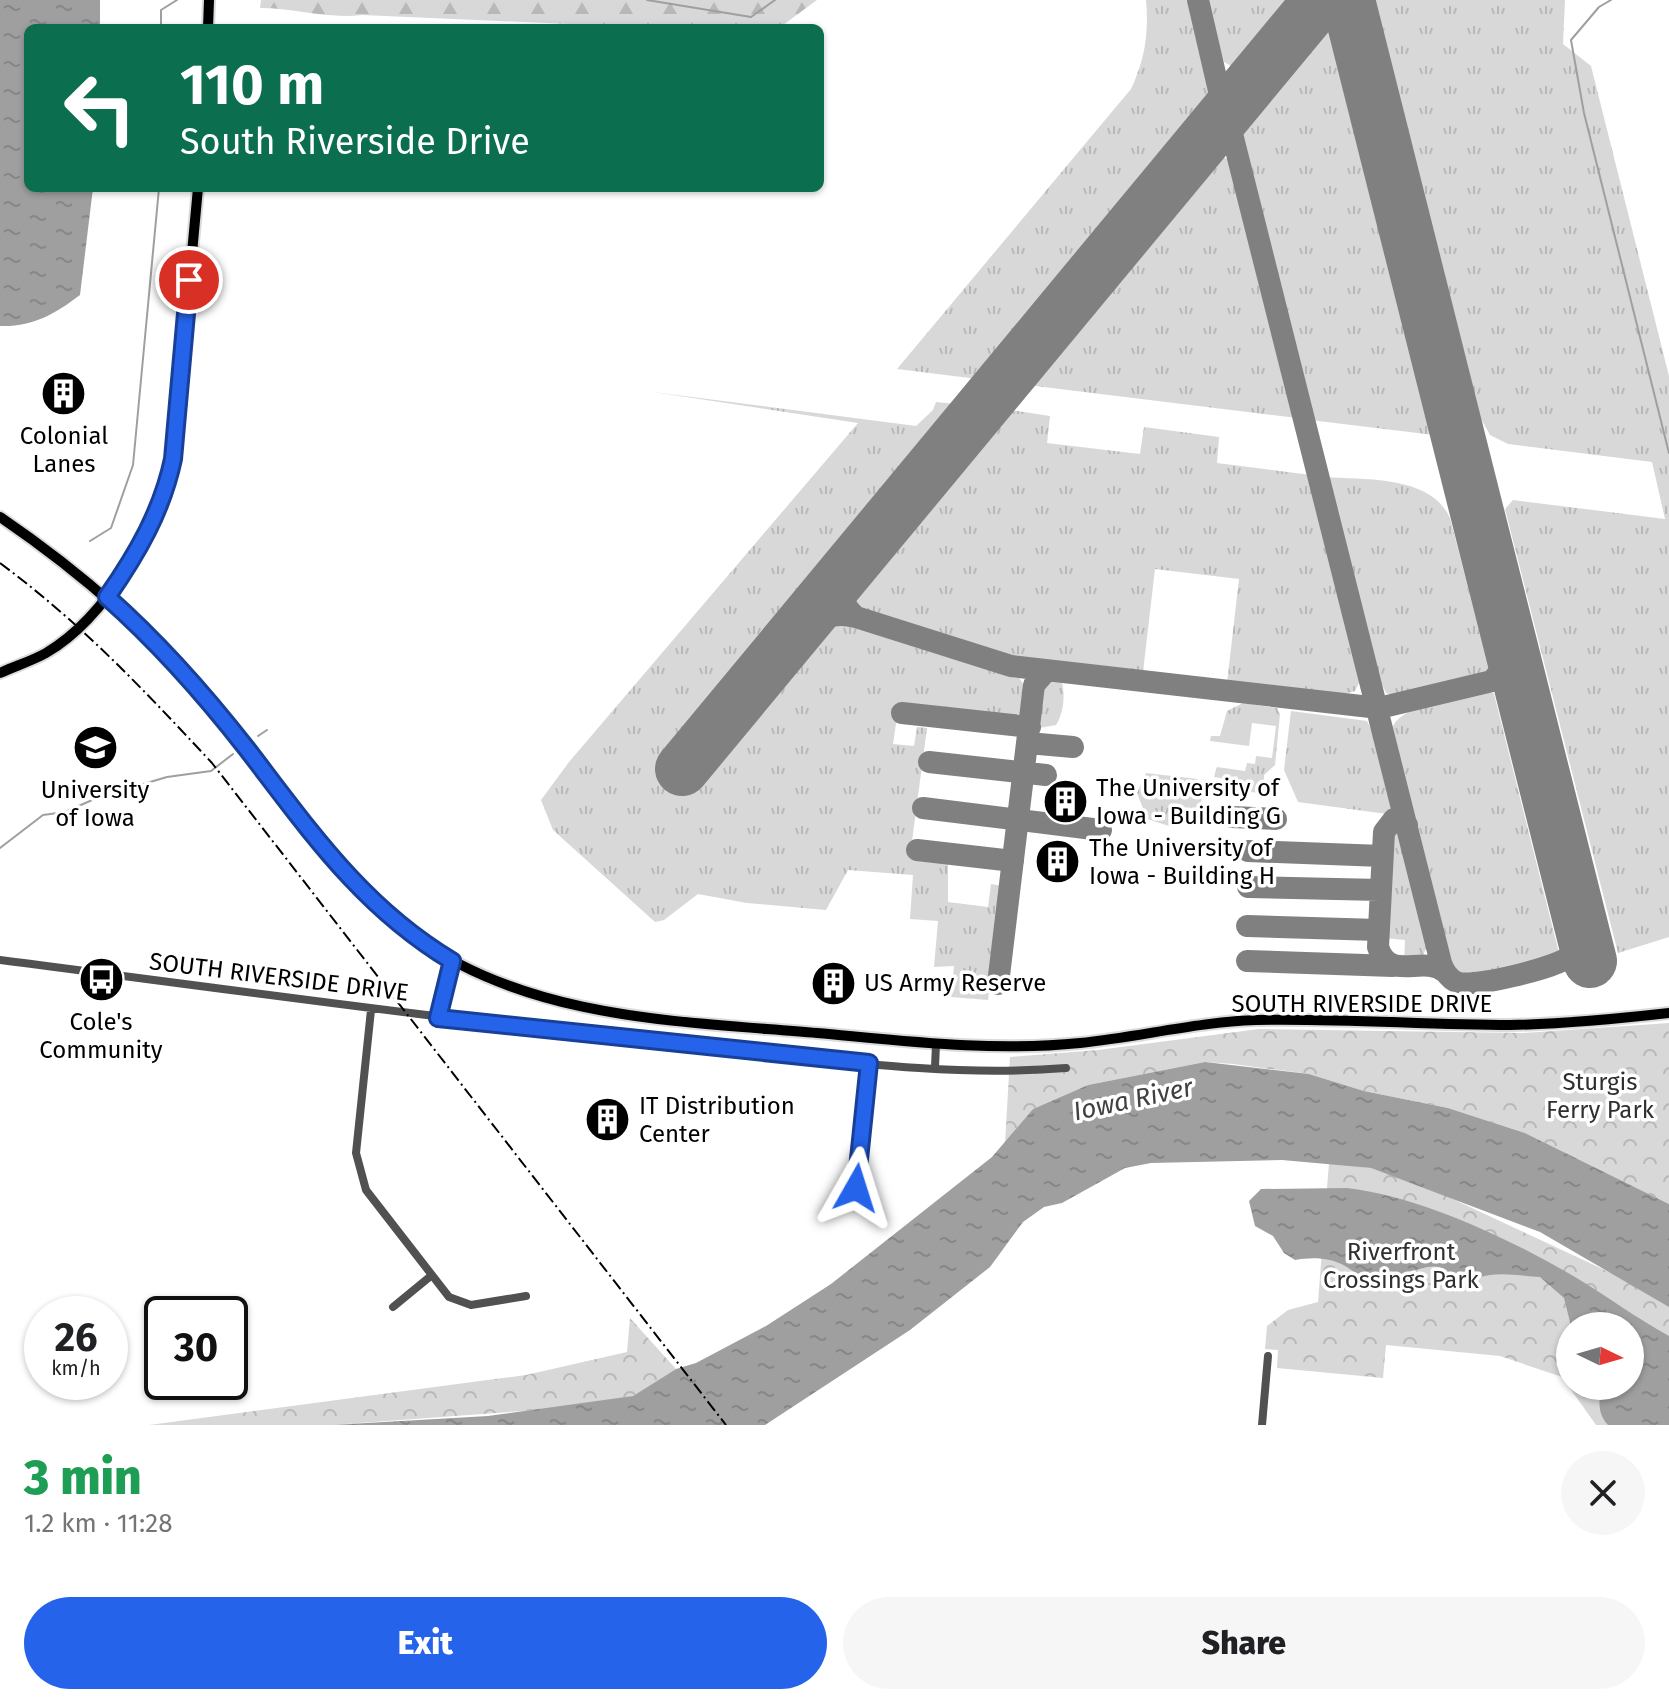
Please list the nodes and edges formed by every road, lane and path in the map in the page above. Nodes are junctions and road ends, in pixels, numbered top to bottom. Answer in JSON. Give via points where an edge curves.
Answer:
{"nodes":[{"id":1,"x":209,"y":0,"type":"edge"},
{"id":2,"x":208,"y":24,"type":"edge"},
{"id":3,"x":198,"y":192,"type":"edge"},
{"id":4,"x":0,"y":517,"type":"edge"},
{"id":5,"x":107,"y":597,"type":"junction"},
{"id":6,"x":0,"y":673,"type":"edge"},
{"id":7,"x":0,"y":960,"type":"edge"},
{"id":8,"x":452,"y":961,"type":"junction"},
{"id":9,"x":371,"y":1010,"type":"junction"},
{"id":10,"x":1669,"y":1013,"type":"edge"},
{"id":11,"x":438,"y":1018,"type":"junction"},
{"id":12,"x":936,"y":1044,"type":"junction"},
{"id":13,"x":869,"y":1063,"type":"junction"},
{"id":14,"x":935,"y":1067,"type":"junction"},
{"id":15,"x":1066,"y":1068,"type":"dead end"},
{"id":16,"x":863,"y":1210,"type":"dead end"},
{"id":17,"x":432,"y":1275,"type":"junction"},
{"id":18,"x":526,"y":1296,"type":"dead end"},
{"id":19,"x":393,"y":1307,"type":"dead end"},
{"id":20,"x":1268,"y":1356,"type":"dead end"},
{"id":21,"x":1262,"y":1425,"type":"edge"}],
"edges":[{"from":1,"to":2,"type":"main road"},
{"from":3,"to":5,"type":"main road","via":[[170,472],[147,533]]},
{"from":4,"to":5,"type":"main road","name":"SOUTH RIVERSIDE DRIVE"},
{"from":5,"to":6,"type":"main road","via":[[54,647]]},
{"from":5,"to":8,"type":"main road","name":"SOUTH RIVERSIDE DRIVE","via":[[165,651],[356,886],[393,921]]},
{"from":7,"to":9,"type":"street","name":"SOUTH RIVERSIDE DRIVE"},
{"from":8,"to":11,"type":"street"},
{"from":8,"to":12,"type":"main road","name":"SOUTH RIVERSIDE DRIVE","via":[[511,989],[585,1008]]},
{"from":9,"to":11,"type":"street","name":"SOUTH RIVERSIDE DRIVE"},
{"from":9,"to":17,"type":"street","via":[[358,1170],[368,1194]]},
{"from":10,"to":12,"type":"main road","name":"SOUTH RIVERSIDE DRIVE","via":[[1513,1025],[1248,1021],[1081,1043]]},
{"from":11,"to":13,"type":"street","name":"SOUTH RIVERSIDE DRIVE"},
{"from":12,"to":14,"type":"street"},
{"from":13,"to":14,"type":"street","name":"SOUTH RIVERSIDE DRIVE"},
{"from":13,"to":16,"type":"street","via":[[856,1188]]},
{"from":14,"to":15,"type":"street","name":"SOUTH RIVERSIDE DRIVE","via":[[1010,1073]]},
{"from":17,"to":18,"type":"street","via":[[449,1297],[463,1303]]},
{"from":17,"to":19,"type":"street"},
{"from":20,"to":21,"type":"street"}]}
